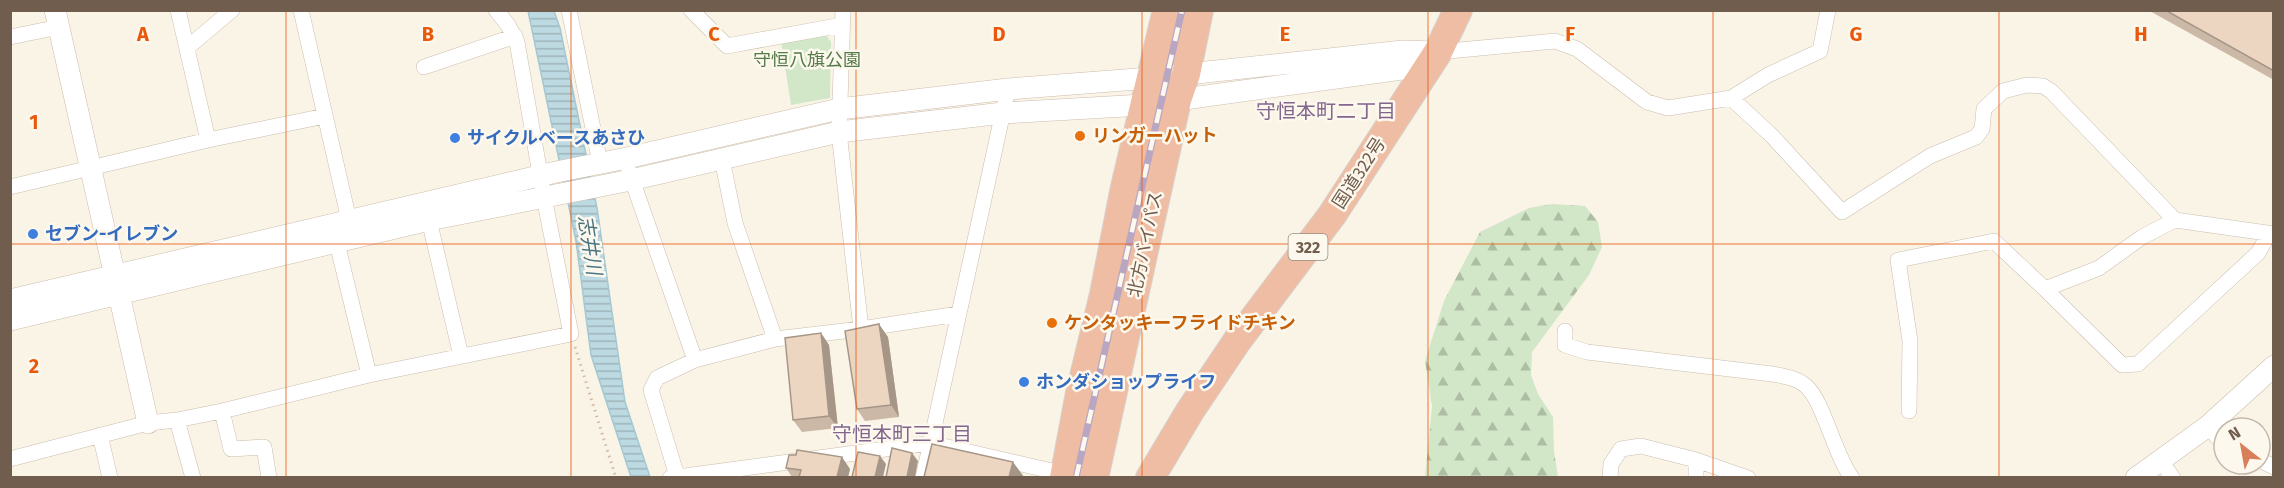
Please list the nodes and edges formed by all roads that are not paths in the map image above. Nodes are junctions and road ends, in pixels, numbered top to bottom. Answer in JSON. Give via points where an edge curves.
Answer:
{"nodes":[{"id":1,"x":178,"y":10,"type":"edge"},
{"id":2,"x":232,"y":10,"type":"edge"},
{"id":3,"x":302,"y":10,"type":"edge"},
{"id":4,"x":496,"y":10,"type":"edge"},
{"id":5,"x":569,"y":10,"type":"edge"},
{"id":6,"x":691,"y":10,"type":"edge"},
{"id":7,"x":1167,"y":10,"type":"edge"},
{"id":8,"x":1199,"y":10,"type":"edge"},
{"id":9,"x":1458,"y":10,"type":"edge"},
{"id":10,"x":1828,"y":10,"type":"edge"},
{"id":11,"x":843,"y":18,"type":"edge"},
{"id":12,"x":57,"y":19,"type":"edge"},
{"id":13,"x":515,"y":36,"type":"junction"},
{"id":14,"x":10,"y":37,"type":"edge"},
{"id":15,"x":187,"y":48,"type":"junction"},
{"id":16,"x":1438,"y":52,"type":"junction"},
{"id":17,"x":424,"y":67,"type":"dead end"},
{"id":18,"x":1181,"y":87,"type":"junction"},
{"id":19,"x":1008,"y":89,"type":"junction"},
{"id":20,"x":1147,"y":91,"type":"junction"},
{"id":21,"x":1731,"y":98,"type":"junction"},
{"id":22,"x":840,"y":109,"type":"junction"},
{"id":23,"x":1003,"y":112,"type":"junction"},
{"id":24,"x":325,"y":116,"type":"junction"},
{"id":25,"x":839,"y":132,"type":"junction"},
{"id":26,"x":208,"y":140,"type":"junction"},
{"id":27,"x":627,"y":158,"type":"junction"},
{"id":28,"x":722,"y":159,"type":"junction"},
{"id":29,"x":597,"y":164,"type":"junction"},
{"id":30,"x":92,"y":169,"type":"junction"},
{"id":31,"x":549,"y":174,"type":"junction"},
{"id":32,"x":631,"y":180,"type":"junction"},
{"id":33,"x":10,"y":187,"type":"edge"},
{"id":34,"x":551,"y":196,"type":"junction"},
{"id":35,"x":429,"y":220,"type":"junction"},
{"id":36,"x":2175,"y":220,"type":"junction"},
{"id":37,"x":346,"y":234,"type":"junction"},
{"id":38,"x":2271,"y":234,"type":"edge"},
{"id":39,"x":117,"y":285,"type":"junction"},
{"id":40,"x":2045,"y":289,"type":"junction"},
{"id":41,"x":10,"y":300,"type":"edge"},
{"id":42,"x":958,"y":315,"type":"junction"},
{"id":43,"x":10,"y":320,"type":"edge"},
{"id":44,"x":861,"y":329,"type":"junction"},
{"id":45,"x":1565,"y":331,"type":"dead end"},
{"id":46,"x":774,"y":339,"type":"junction"},
{"id":47,"x":461,"y":356,"type":"junction"},
{"id":48,"x":695,"y":360,"type":"junction"},
{"id":49,"x":2273,"y":366,"type":"edge"},
{"id":50,"x":369,"y":375,"type":"junction"},
{"id":51,"x":222,"y":411,"type":"junction"},
{"id":52,"x":1909,"y":411,"type":"dead end"},
{"id":53,"x":177,"y":420,"type":"junction"},
{"id":54,"x":148,"y":423,"type":"junction"},
{"id":55,"x":2208,"y":426,"type":"junction"},
{"id":56,"x":2212,"y":431,"type":"edge"},
{"id":57,"x":100,"y":435,"type":"junction"},
{"id":58,"x":930,"y":443,"type":"junction"},
{"id":59,"x":10,"y":459,"type":"edge"},
{"id":60,"x":797,"y":460,"type":"junction"},
{"id":61,"x":1696,"y":460,"type":"junction"},
{"id":62,"x":2167,"y":469,"type":"edge"},
{"id":63,"x":1071,"y":476,"type":"edge"},
{"id":64,"x":110,"y":477,"type":"edge"},
{"id":65,"x":193,"y":477,"type":"edge"},
{"id":66,"x":269,"y":477,"type":"edge"},
{"id":67,"x":673,"y":477,"type":"edge"},
{"id":68,"x":792,"y":477,"type":"edge"},
{"id":69,"x":923,"y":477,"type":"edge"},
{"id":70,"x":1094,"y":477,"type":"edge"},
{"id":71,"x":1150,"y":477,"type":"edge"},
{"id":72,"x":1610,"y":477,"type":"edge"},
{"id":73,"x":1696,"y":477,"type":"edge"},
{"id":74,"x":1748,"y":477,"type":"edge"},
{"id":75,"x":1852,"y":477,"type":"edge"},
{"id":76,"x":2136,"y":477,"type":"edge"}],
"edges":[{"from":1,"to":15,"type":"street"},
{"from":2,"to":15,"type":"street"},
{"from":3,"to":24,"type":"street"},
{"from":4,"to":13,"type":"street"},
{"from":5,"to":29,"type":"street"},
{"from":6,"to":11,"type":"street","via":[[727,46]]},
{"from":7,"to":20,"type":"highway","name":"北方バイパス"},
{"from":8,"to":18,"type":"highway","name":"北方バイパス"},
{"from":9,"to":16,"type":"highway","name":"国道322号","number":"322"},
{"from":10,"to":21,"type":"street","via":[[1820,51],[1768,75]]},
{"from":11,"to":22,"type":"street"},
{"from":12,"to":14,"type":"street"},
{"from":12,"to":30,"type":"street"},
{"from":13,"to":17,"type":"street"},
{"from":13,"to":31,"type":"street"},
{"from":15,"to":26,"type":"street"},
{"from":16,"to":18,"type":"street","via":[[1403,51]]},
{"from":16,"to":21,"type":"street","via":[[1555,41],[1577,49],[1652,104],[1668,108]]},
{"from":16,"to":71,"type":"highway","name":"国道322号","number":"322","via":[[1332,215],[1237,341]]},
{"from":18,"to":20,"type":"street"},
{"from":18,"to":70,"type":"highway","name":"北方バイパス"},
{"from":19,"to":20,"type":"street"},
{"from":19,"to":22,"type":"street"},
{"from":19,"to":23,"type":"street"},
{"from":20,"to":23,"type":"street"},
{"from":20,"to":63,"type":"highway","name":"北方バイパス","via":[[1080,393]]},
{"from":21,"to":36,"type":"street","via":[[1842,212],[1930,156],[1976,137],[1982,129],[1984,109],[2003,91],[2043,86]]},
{"from":22,"to":25,"type":"street"},
{"from":22,"to":27,"type":"street"},
{"from":23,"to":25,"type":"street"},
{"from":23,"to":42,"type":"street"},
{"from":24,"to":26,"type":"street"},
{"from":24,"to":37,"type":"street"},
{"from":25,"to":28,"type":"street"},
{"from":25,"to":44,"type":"street"},
{"from":26,"to":30,"type":"street"},
{"from":27,"to":29,"type":"street"},
{"from":27,"to":32,"type":"street"},
{"from":28,"to":32,"type":"street"},
{"from":28,"to":46,"type":"street","via":[[735,223]]},
{"from":29,"to":31,"type":"street"},
{"from":30,"to":33,"type":"street"},
{"from":30,"to":39,"type":"street"},
{"from":31,"to":34,"type":"street"},
{"from":31,"to":37,"type":"street"},
{"from":32,"to":34,"type":"street"},
{"from":32,"to":48,"type":"street"},
{"from":34,"to":35,"type":"street"},
{"from":34,"to":47,"type":"street","via":[[571,334]]},
{"from":35,"to":37,"type":"street"},
{"from":35,"to":47,"type":"street"},
{"from":36,"to":38,"type":"street"},
{"from":36,"to":40,"type":"street","via":[[2142,237],[2099,268]]},
{"from":37,"to":39,"type":"street"},
{"from":37,"to":50,"type":"street"},
{"from":38,"to":40,"type":"street","via":[[2258,253],[2138,364],[2122,365]]},
{"from":39,"to":41,"type":"street"},
{"from":39,"to":43,"type":"street"},
{"from":39,"to":54,"type":"street"},
{"from":40,"to":52,"type":"street","via":[[1994,241],[1898,260],[1910,341]]},
{"from":42,"to":44,"type":"street"},
{"from":42,"to":58,"type":"street"},
{"from":44,"to":46,"type":"street"},
{"from":45,"to":75,"type":"street","via":[[1565,345],[1587,352],[1793,378],[1816,399],[1839,457]]},
{"from":46,"to":48,"type":"street"},
{"from":47,"to":50,"type":"street"},
{"from":48,"to":67,"type":"street","via":[[657,378],[651,390]]},
{"from":49,"to":55,"type":"street"},
{"from":50,"to":51,"type":"street"},
{"from":51,"to":53,"type":"street"},
{"from":51,"to":66,"type":"street","via":[[231,449],[264,447]]},
{"from":53,"to":54,"type":"street"},
{"from":53,"to":65,"type":"street"},
{"from":54,"to":57,"type":"street"},
{"from":55,"to":56,"type":"street"},
{"from":55,"to":62,"type":"street"},
{"from":57,"to":59,"type":"street"},
{"from":57,"to":64,"type":"street"},
{"from":58,"to":60,"type":"street"},
{"from":58,"to":63,"type":"street"},
{"from":58,"to":69,"type":"street"},
{"from":60,"to":67,"type":"street"},
{"from":60,"to":68,"type":"street"},
{"from":61,"to":72,"type":"street","via":[[1641,446],[1621,448],[1611,464]]},
{"from":61,"to":73,"type":"street"},
{"from":61,"to":74,"type":"street"},
{"from":62,"to":76,"type":"street"}]}
